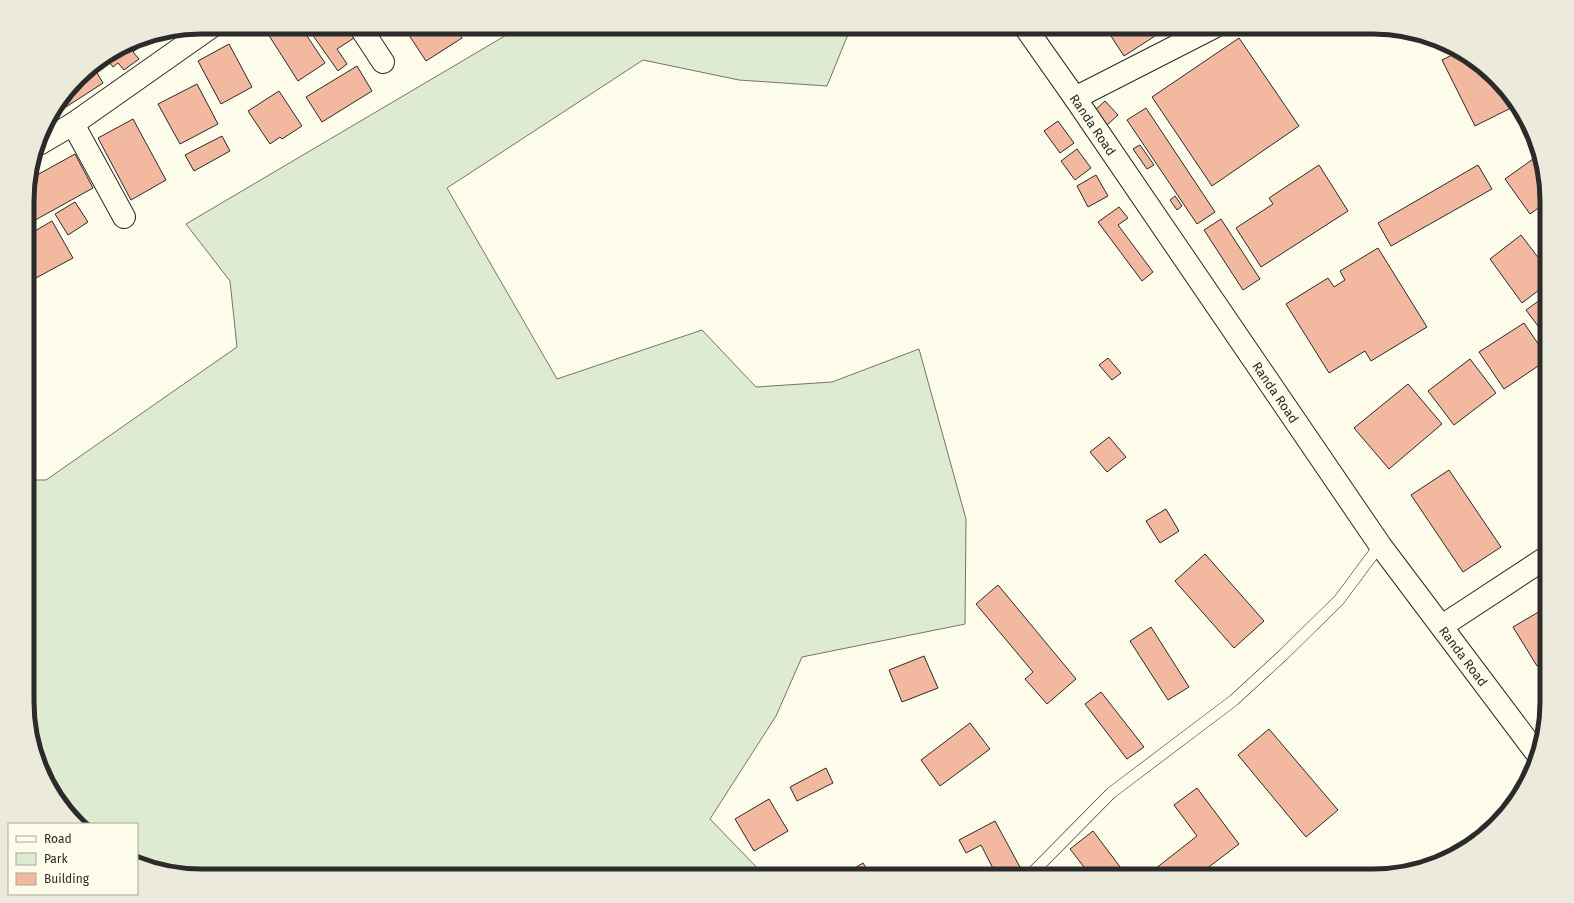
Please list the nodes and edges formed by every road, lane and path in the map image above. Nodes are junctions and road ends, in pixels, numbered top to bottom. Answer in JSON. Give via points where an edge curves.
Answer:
{"nodes":[{"id":1,"x":201,"y":34,"type":"edge"},
{"id":2,"x":365,"y":34,"type":"edge"},
{"id":3,"x":1030,"y":34,"type":"edge"},
{"id":4,"x":1200,"y":34,"type":"edge"},
{"id":5,"x":383,"y":62,"type":"dead end"},
{"id":6,"x":1075,"y":98,"type":"junction"},
{"id":7,"x":73,"y":124,"type":"junction"},
{"id":8,"x":46,"y":140,"type":"edge"},
{"id":9,"x":124,"y":217,"type":"dead end"},
{"id":10,"x":1380,"y":544,"type":"junction"},
{"id":11,"x":1540,"y":562,"type":"edge"},
{"id":12,"x":1442,"y":626,"type":"junction"},
{"id":13,"x":1533,"y":749,"type":"edge"},
{"id":14,"x":1036,"y":869,"type":"edge"}],
"edges":[{"from":1,"to":7,"type":"street"},
{"from":2,"to":5,"type":"street"},
{"from":3,"to":6,"type":"street","name":"Randa Road"},
{"from":4,"to":6,"type":"street"},
{"from":6,"to":10,"type":"street","name":"Randa Road"},
{"from":7,"to":8,"type":"street"},
{"from":7,"to":9,"type":"street"},
{"from":10,"to":12,"type":"street","name":"Randa Road"},
{"from":10,"to":14,"type":"lane","via":[[1339,600],[1283,655],[1234,700],[1111,793]]},
{"from":11,"to":12,"type":"street"},
{"from":12,"to":13,"type":"street","name":"Randa Road"}]}
